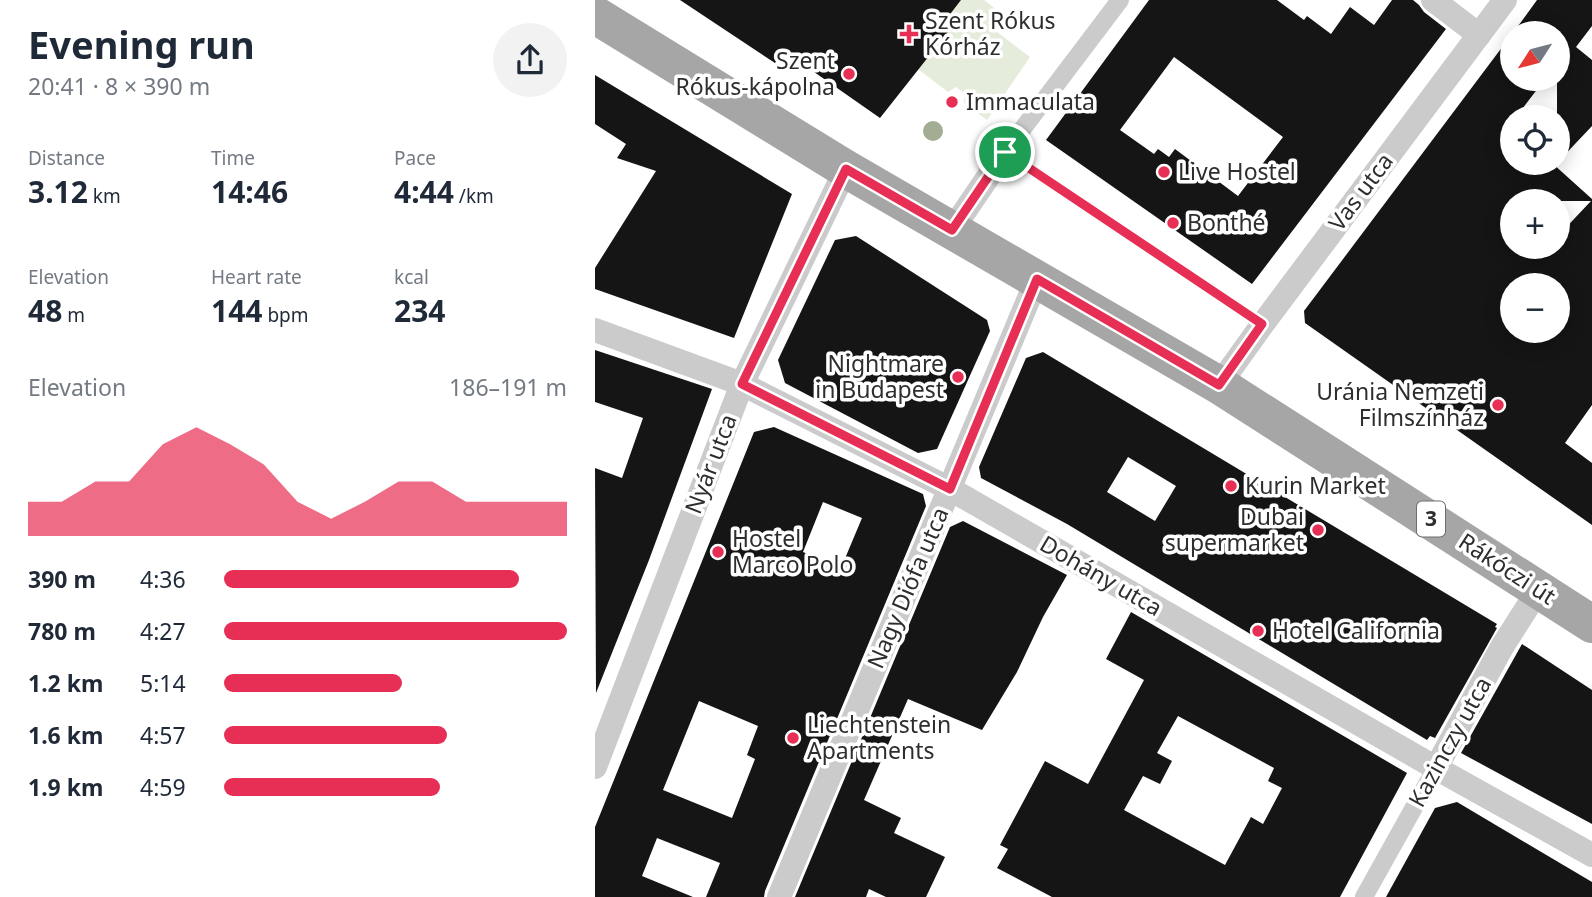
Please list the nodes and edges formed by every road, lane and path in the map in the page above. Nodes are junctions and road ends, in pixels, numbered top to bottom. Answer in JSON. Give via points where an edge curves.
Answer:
{"nodes":[{"id":1,"x":1120,"y":0,"type":"edge"},
{"id":2,"x":1433,"y":0,"type":"edge"},
{"id":3,"x":1505,"y":0,"type":"edge"},
{"id":4,"x":595,"y":15,"type":"edge"},
{"id":5,"x":1479,"y":35,"type":"junction"},
{"id":6,"x":1005,"y":152,"type":"junction"},
{"id":7,"x":846,"y":169,"type":"junction"},
{"id":8,"x":952,"y":230,"type":"junction"},
{"id":9,"x":1037,"y":279,"type":"junction"},
{"id":10,"x":1262,"y":324,"type":"junction"},
{"id":11,"x":595,"y":330,"type":"edge"},
{"id":12,"x":742,"y":384,"type":"junction"},
{"id":13,"x":1219,"y":385,"type":"junction"},
{"id":14,"x":950,"y":489,"type":"junction"},
{"id":15,"x":1539,"y":589,"type":"junction"},
{"id":16,"x":1588,"y":614,"type":"edge"},
{"id":17,"x":595,"y":767,"type":"edge"},
{"id":18,"x":1436,"y":768,"type":"junction"},
{"id":19,"x":1592,"y":855,"type":"edge"},
{"id":20,"x":779,"y":897,"type":"edge"},
{"id":21,"x":1364,"y":897,"type":"edge"}],
"edges":[{"from":1,"to":6,"type":"street"},
{"from":2,"to":5,"type":"street"},
{"from":3,"to":5,"type":"street","name":"Vas utca"},
{"from":4,"to":7,"type":"main road","name":"Rákóczi út","number":"3"},
{"from":5,"to":10,"type":"street","name":"Vas utca"},
{"from":6,"to":8,"type":"street"},
{"from":6,"to":10,"type":"lane"},
{"from":7,"to":8,"type":"main road","name":"Rákóczi út","number":"3"},
{"from":7,"to":12,"type":"street","name":"Nyár utca"},
{"from":8,"to":9,"type":"main road","name":"Rákóczi út","number":"3"},
{"from":9,"to":13,"type":"main road","name":"Rákóczi út","number":"3"},
{"from":9,"to":14,"type":"street","name":"Nagy Diófa utca"},
{"from":10,"to":13,"type":"street","name":"Vas utca"},
{"from":11,"to":12,"type":"street","name":"Dohány utca"},
{"from":12,"to":14,"type":"street","name":"Dohány utca"},
{"from":12,"to":17,"type":"street","name":"Nyár utca"},
{"from":13,"to":15,"type":"main road","name":"Rákóczi út","number":"3"},
{"from":14,"to":18,"type":"street","name":"Dohány utca","via":[[1082,574]]},
{"from":14,"to":20,"type":"street","name":"Nagy Diófa utca"},
{"from":15,"to":16,"type":"main road","name":"Rákóczi út","number":"3"},
{"from":15,"to":18,"type":"street","name":"Kazinczy utca"},
{"from":18,"to":19,"type":"street","name":"Dohány utca"},
{"from":18,"to":21,"type":"street","name":"Kazinczy utca"}]}
